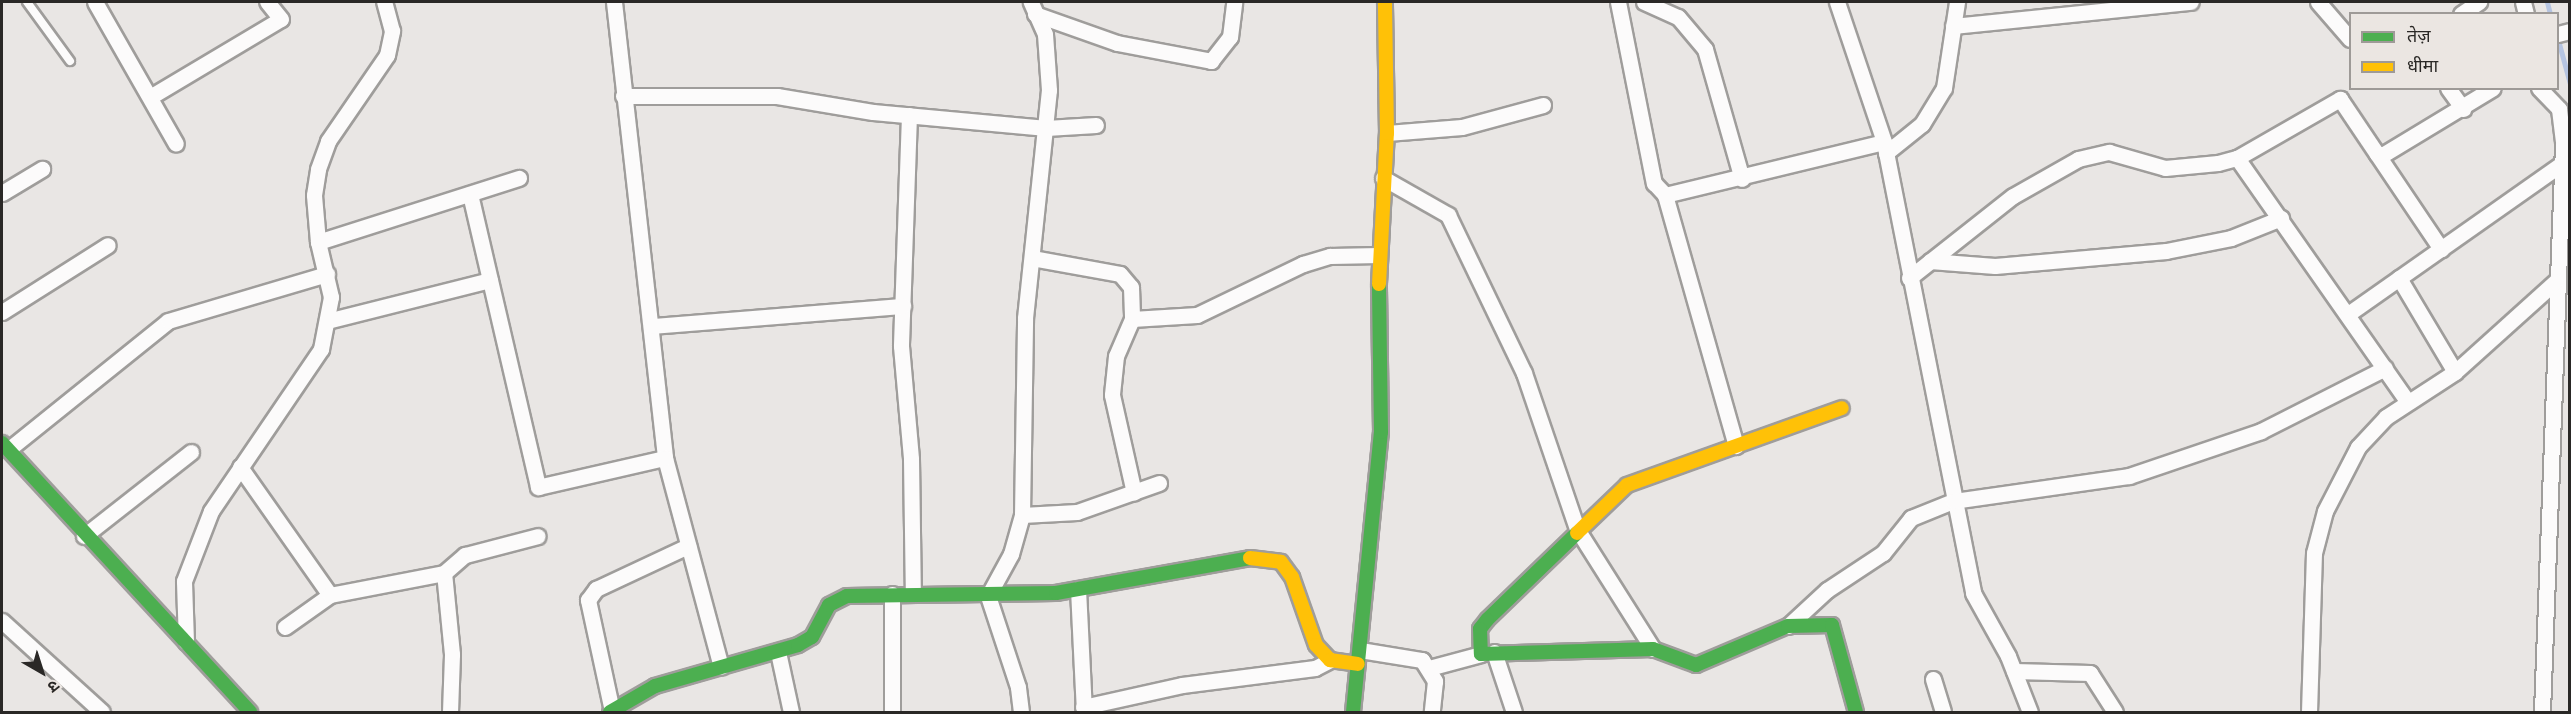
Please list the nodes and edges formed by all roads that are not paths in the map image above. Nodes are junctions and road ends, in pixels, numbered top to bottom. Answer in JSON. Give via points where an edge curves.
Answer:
{"nodes":[{"id":1,"x":27,"y":2,"type":"edge"},
{"id":2,"x":95,"y":2,"type":"edge"},
{"id":3,"x":267,"y":2,"type":"edge"},
{"id":4,"x":384,"y":2,"type":"edge"},
{"id":5,"x":614,"y":2,"type":"edge"},
{"id":6,"x":1234,"y":2,"type":"edge"},
{"id":7,"x":1385,"y":2,"type":"edge"},
{"id":8,"x":1618,"y":2,"type":"edge"},
{"id":9,"x":1644,"y":2,"type":"edge"},
{"id":10,"x":1837,"y":2,"type":"edge"},
{"id":11,"x":1957,"y":2,"type":"edge"},
{"id":12,"x":2191,"y":2,"type":"edge"},
{"id":13,"x":2318,"y":2,"type":"edge"},
{"id":14,"x":2479,"y":2,"type":"edge"},
{"id":15,"x":1033,"y":8,"type":"edge"},
{"id":16,"x":2464,"y":12,"type":"edge"},
{"id":17,"x":1953,"y":26,"type":"junction"},
{"id":18,"x":2349,"y":38,"type":"edge"},
{"id":19,"x":70,"y":62,"type":"dead end"},
{"id":20,"x":2350,"y":90,"type":"edge"},
{"id":21,"x":2449,"y":90,"type":"edge"},
{"id":22,"x":2490,"y":90,"type":"edge"},
{"id":23,"x":2541,"y":90,"type":"edge"},
{"id":24,"x":623,"y":96,"type":"junction"},
{"id":25,"x":150,"y":97,"type":"junction"},
{"id":26,"x":2340,"y":99,"type":"junction"},
{"id":27,"x":1543,"y":105,"type":"dead end"},
{"id":28,"x":2463,"y":109,"type":"junction"},
{"id":29,"x":909,"y":115,"type":"junction"},
{"id":30,"x":1096,"y":125,"type":"dead end"},
{"id":31,"x":1046,"y":128,"type":"junction"},
{"id":32,"x":1387,"y":133,"type":"junction"},
{"id":33,"x":176,"y":144,"type":"dead end"},
{"id":34,"x":1885,"y":148,"type":"junction"},
{"id":35,"x":2377,"y":154,"type":"junction"},
{"id":36,"x":2237,"y":158,"type":"junction"},
{"id":37,"x":2563,"y":163,"type":"junction"},
{"id":38,"x":42,"y":170,"type":"dead end"},
{"id":39,"x":519,"y":178,"type":"dead end"},
{"id":40,"x":1383,"y":178,"type":"junction"},
{"id":41,"x":1742,"y":179,"type":"junction"},
{"id":42,"x":2,"y":193,"type":"edge"},
{"id":43,"x":470,"y":194,"type":"junction"},
{"id":44,"x":1665,"y":195,"type":"junction"},
{"id":45,"x":2281,"y":218,"type":"junction"},
{"id":46,"x":318,"y":242,"type":"junction"},
{"id":47,"x":108,"y":245,"type":"dead end"},
{"id":48,"x":2440,"y":249,"type":"junction"},
{"id":49,"x":1379,"y":255,"type":"junction"},
{"id":50,"x":1032,"y":258,"type":"junction"},
{"id":51,"x":1930,"y":261,"type":"junction"},
{"id":52,"x":327,"y":274,"type":"junction"},
{"id":53,"x":1909,"y":278,"type":"junction"},
{"id":54,"x":2399,"y":278,"type":"junction"},
{"id":55,"x":490,"y":280,"type":"junction"},
{"id":56,"x":2555,"y":282,"type":"junction"},
{"id":57,"x":903,"y":306,"type":"junction"},
{"id":58,"x":2,"y":312,"type":"edge"},
{"id":59,"x":2348,"y":314,"type":"junction"},
{"id":60,"x":1132,"y":319,"type":"junction"},
{"id":61,"x":327,"y":321,"type":"junction"},
{"id":62,"x":652,"y":326,"type":"junction"},
{"id":63,"x":2385,"y":368,"type":"junction"},
{"id":64,"x":2455,"y":372,"type":"junction"},
{"id":65,"x":2408,"y":402,"type":"junction"},
{"id":66,"x":1842,"y":408,"type":"dead end"},
{"id":67,"x":5,"y":446,"type":"edge"},
{"id":68,"x":1736,"y":446,"type":"junction"},
{"id":69,"x":191,"y":452,"type":"dead end"},
{"id":70,"x":665,"y":458,"type":"junction"},
{"id":71,"x":240,"y":467,"type":"junction"},
{"id":72,"x":1159,"y":483,"type":"dead end"},
{"id":73,"x":1134,"y":493,"type":"junction"},
{"id":74,"x":1953,"y":501,"type":"junction"},
{"id":75,"x":1022,"y":515,"type":"junction"},
{"id":76,"x":1577,"y":529,"type":"junction"},
{"id":77,"x":84,"y":536,"type":"junction"},
{"id":78,"x":538,"y":536,"type":"dead end"},
{"id":79,"x":688,"y":546,"type":"junction"},
{"id":80,"x":444,"y":573,"type":"junction"},
{"id":81,"x":1078,"y":589,"type":"junction"},
{"id":82,"x":330,"y":594,"type":"junction"},
{"id":83,"x":892,"y":594,"type":"junction"},
{"id":84,"x":912,"y":594,"type":"junction"},
{"id":85,"x":988,"y":596,"type":"junction"},
{"id":86,"x":2,"y":621,"type":"edge"},
{"id":87,"x":1788,"y":626,"type":"junction"},
{"id":88,"x":285,"y":627,"type":"dead end"},
{"id":89,"x":186,"y":642,"type":"junction"},
{"id":90,"x":1653,"y":649,"type":"junction"},
{"id":91,"x":778,"y":652,"type":"junction"},
{"id":92,"x":1487,"y":653,"type":"junction"},
{"id":93,"x":1359,"y":657,"type":"junction"},
{"id":94,"x":1330,"y":660,"type":"junction"},
{"id":95,"x":721,"y":667,"type":"junction"},
{"id":96,"x":1430,"y":668,"type":"junction"},
{"id":97,"x":2014,"y":671,"type":"junction"},
{"id":98,"x":1933,"y":679,"type":"dead end"},
{"id":99,"x":1083,"y":710,"type":"edge"},
{"id":100,"x":102,"y":712,"type":"edge"},
{"id":101,"x":250,"y":712,"type":"edge"},
{"id":102,"x":450,"y":712,"type":"edge"},
{"id":103,"x":611,"y":712,"type":"edge"},
{"id":104,"x":791,"y":712,"type":"edge"},
{"id":105,"x":892,"y":712,"type":"edge"},
{"id":106,"x":1021,"y":712,"type":"edge"},
{"id":107,"x":1353,"y":712,"type":"edge"},
{"id":108,"x":1432,"y":712,"type":"edge"},
{"id":109,"x":1514,"y":712,"type":"edge"},
{"id":110,"x":1856,"y":712,"type":"edge"},
{"id":111,"x":1943,"y":712,"type":"edge"},
{"id":112,"x":2030,"y":712,"type":"edge"},
{"id":113,"x":2115,"y":712,"type":"edge"},
{"id":114,"x":2309,"y":712,"type":"edge"},
{"id":115,"x":2542,"y":712,"type":"edge"}],
"edges":[{"from":1,"to":19,"type":"lane"},
{"from":2,"to":25,"type":"street"},
{"from":3,"to":25,"type":"street","via":[[281,20]]},
{"from":4,"to":46,"type":"street","via":[[392,31],[387,55],[328,141],[318,169],[314,195]]},
{"from":5,"to":24,"type":"street"},
{"from":6,"to":15,"type":"street","via":[[1230,37],[1211,61],[1117,43]]},
{"from":7,"to":32,"type":"street"},
{"from":8,"to":44,"type":"street","via":[[1654,183]]},
{"from":9,"to":41,"type":"street","via":[[1678,17],[1705,49]]},
{"from":10,"to":34,"type":"street"},
{"from":11,"to":17,"type":"street"},
{"from":12,"to":17,"type":"street"},
{"from":13,"to":18,"type":"street"},
{"from":14,"to":16,"type":"street"},
{"from":15,"to":31,"type":"street","via":[[1048,60]]},
{"from":17,"to":34,"type":"street","via":[[1944,88],[1934,108]]},
{"from":20,"to":26,"type":"street"},
{"from":21,"to":28,"type":"street"},
{"from":22,"to":28,"type":"street"},
{"from":23,"to":37,"type":"street","via":[[2559,109]]},
{"from":24,"to":29,"type":"street","via":[[777,96]]},
{"from":24,"to":62,"type":"street"},
{"from":25,"to":33,"type":"street"},
{"from":26,"to":35,"type":"street"},
{"from":26,"to":36,"type":"street"},
{"from":27,"to":32,"type":"street","via":[[1462,126]]},
{"from":28,"to":35,"type":"street","via":[[2398,149]]},
{"from":29,"to":31,"type":"street"},
{"from":29,"to":57,"type":"street"},
{"from":30,"to":31,"type":"street"},
{"from":31,"to":50,"type":"street"},
{"from":32,"to":40,"type":"street"},
{"from":34,"to":41,"type":"street"},
{"from":34,"to":53,"type":"street"},
{"from":35,"to":48,"type":"street"},
{"from":36,"to":45,"type":"street"},
{"from":36,"to":51,"type":"street","via":[[2166,168],[2122,153],[2078,159],[2013,196]]},
{"from":37,"to":48,"type":"street"},
{"from":37,"to":56,"type":"street"},
{"from":38,"to":42,"type":"street"},
{"from":39,"to":43,"type":"street"},
{"from":40,"to":49,"type":"street"},
{"from":40,"to":76,"type":"street","via":[[1448,215],[1524,373]]},
{"from":41,"to":44,"type":"street"},
{"from":43,"to":46,"type":"street"},
{"from":43,"to":55,"type":"street"},
{"from":44,"to":68,"type":"street"},
{"from":45,"to":51,"type":"street","via":[[2231,238],[2166,251],[1995,266]]},
{"from":45,"to":59,"type":"street"},
{"from":46,"to":52,"type":"street"},
{"from":47,"to":58,"type":"street"},
{"from":48,"to":54,"type":"street"},
{"from":49,"to":60,"type":"street","via":[[1330,256],[1304,264],[1197,315]]},
{"from":49,"to":93,"type":"street","via":[[1381,432]]},
{"from":50,"to":60,"type":"street","via":[[1120,274],[1131,286]]},
{"from":50,"to":75,"type":"street","via":[[1025,318]]},
{"from":51,"to":53,"type":"street"},
{"from":52,"to":61,"type":"street"},
{"from":52,"to":67,"type":"street","via":[[168,321]]},
{"from":53,"to":74,"type":"street"},
{"from":54,"to":59,"type":"street"},
{"from":54,"to":64,"type":"street"},
{"from":55,"to":61,"type":"street"},
{"from":55,"to":70,"type":"street","via":[[538,487]]},
{"from":56,"to":64,"type":"street"},
{"from":56,"to":115,"type":"street"},
{"from":57,"to":62,"type":"street"},
{"from":57,"to":84,"type":"street"},
{"from":59,"to":63,"type":"street"},
{"from":60,"to":73,"type":"street","via":[[1116,356],[1112,395]]},
{"from":61,"to":71,"type":"street","via":[[321,349],[304,381]]},
{"from":62,"to":70,"type":"street"},
{"from":63,"to":65,"type":"street"},
{"from":63,"to":74,"type":"street","via":[[2261,431],[2129,476]]},
{"from":64,"to":65,"type":"street"},
{"from":65,"to":114,"type":"street","via":[[2358,447],[2325,511],[2314,553]]},
{"from":66,"to":68,"type":"street"},
{"from":67,"to":77,"type":"street"},
{"from":68,"to":76,"type":"street","via":[[1627,485]]},
{"from":69,"to":77,"type":"street"},
{"from":70,"to":79,"type":"street"},
{"from":71,"to":82,"type":"street"},
{"from":71,"to":89,"type":"street","via":[[210,511],[183,581]]},
{"from":72,"to":73,"type":"street"},
{"from":73,"to":75,"type":"street","via":[[1077,512]]},
{"from":74,"to":87,"type":"street","via":[[1911,518],[1883,553],[1827,590]]},
{"from":74,"to":97,"type":"street","via":[[1973,593]]},
{"from":75,"to":85,"type":"street","via":[[1011,554]]},
{"from":76,"to":90,"type":"street"},
{"from":76,"to":92,"type":"street","via":[[1480,629]]},
{"from":77,"to":89,"type":"street"},
{"from":78,"to":80,"type":"street","via":[[465,555]]},
{"from":79,"to":95,"type":"street"},
{"from":79,"to":103,"type":"street","via":[[597,589],[588,600]]},
{"from":80,"to":82,"type":"street"},
{"from":80,"to":102,"type":"street","via":[[452,654]]},
{"from":81,"to":85,"type":"street"},
{"from":81,"to":94,"type":"street","via":[[1265,557],[1281,562],[1292,577],[1316,645]]},
{"from":81,"to":99,"type":"street"},
{"from":82,"to":88,"type":"street"},
{"from":83,"to":84,"type":"street"},
{"from":83,"to":91,"type":"street","via":[[847,596],[820,615],[812,637]]},
{"from":83,"to":105,"type":"street"},
{"from":84,"to":85,"type":"street"},
{"from":85,"to":106,"type":"street","via":[[1018,687]]},
{"from":86,"to":100,"type":"street"},
{"from":87,"to":90,"type":"street","via":[[1696,665]]},
{"from":87,"to":110,"type":"street","via":[[1832,625]]},
{"from":89,"to":101,"type":"street"},
{"from":90,"to":92,"type":"street"},
{"from":91,"to":95,"type":"street"},
{"from":91,"to":104,"type":"street"},
{"from":92,"to":96,"type":"street"},
{"from":92,"to":109,"type":"street"},
{"from":93,"to":94,"type":"street"},
{"from":93,"to":96,"type":"street","via":[[1412,657]]},
{"from":93,"to":107,"type":"street"},
{"from":94,"to":99,"type":"street","via":[[1316,668],[1182,686]]},
{"from":95,"to":103,"type":"street","via":[[656,686]]},
{"from":96,"to":108,"type":"street","via":[[1435,681]]},
{"from":97,"to":112,"type":"street"},
{"from":97,"to":113,"type":"street","via":[[2090,673]]},
{"from":98,"to":111,"type":"street"}]}
